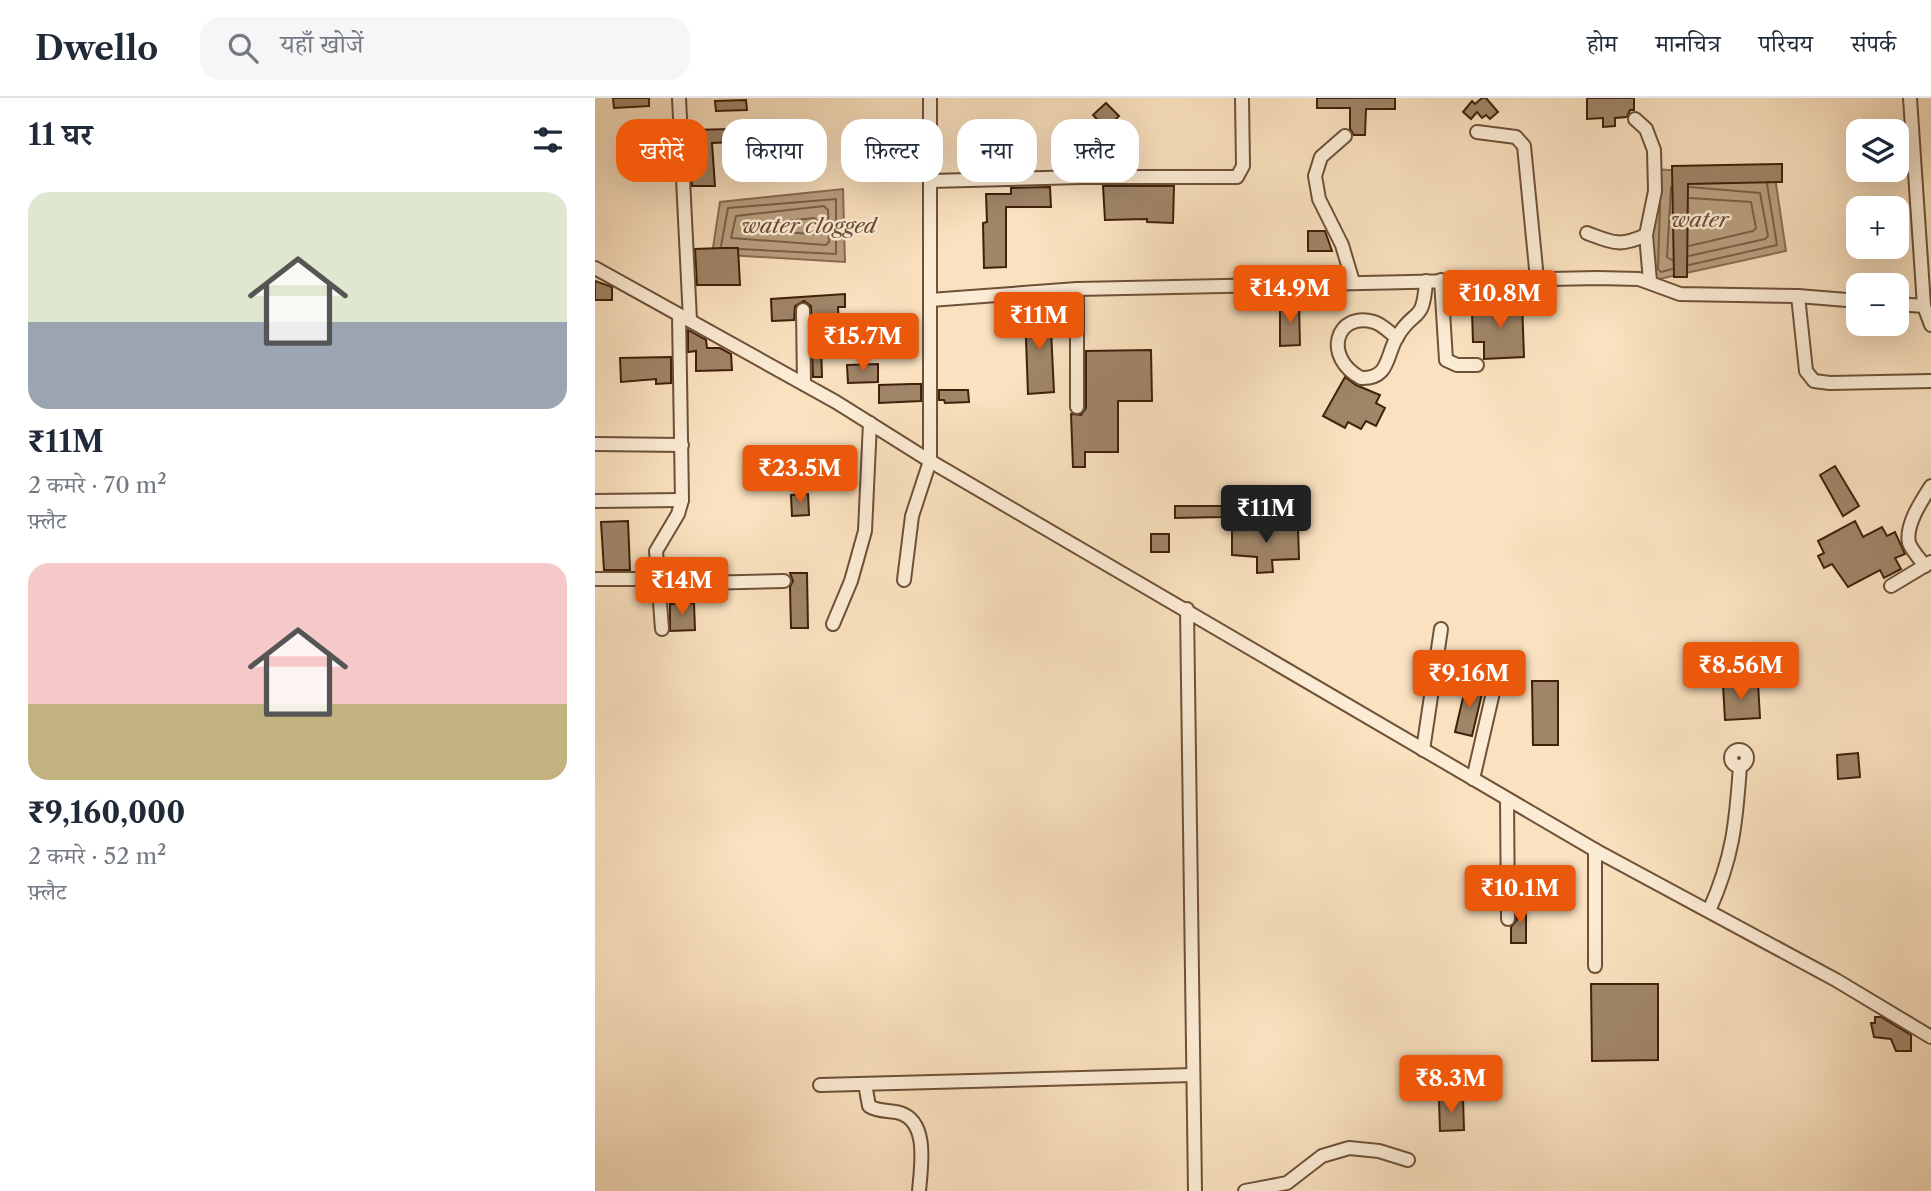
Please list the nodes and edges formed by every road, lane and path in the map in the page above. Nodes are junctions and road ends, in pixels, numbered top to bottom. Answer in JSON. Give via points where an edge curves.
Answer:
{"nodes":[{"id":1,"x":679,"y":98,"type":"edge"},
{"id":2,"x":929,"y":98,"type":"edge"},
{"id":3,"x":1242,"y":98,"type":"edge"},
{"id":4,"x":1910,"y":98,"type":"edge"},
{"id":5,"x":929,"y":119,"type":"edge"},
{"id":6,"x":1635,"y":119,"type":"dead end"},
{"id":7,"x":1477,"y":132,"type":"dead end"},
{"id":8,"x":1345,"y":136,"type":"dead end"},
{"id":9,"x":943,"y":181,"type":"edge"},
{"id":10,"x":930,"y":182,"type":"edge"},
{"id":11,"x":1587,"y":233,"type":"dead end"},
{"id":12,"x":1646,"y":234,"type":"junction"},
{"id":13,"x":595,"y":268,"type":"edge"},
{"id":14,"x":1537,"y":279,"type":"junction"},
{"id":15,"x":1441,"y":280,"type":"junction"},
{"id":16,"x":1426,"y":281,"type":"junction"},
{"id":17,"x":1650,"y":281,"type":"junction"},
{"id":18,"x":1353,"y":282,"type":"junction"},
{"id":19,"x":1077,"y":289,"type":"junction"},
{"id":20,"x":1798,"y":296,"type":"junction"},
{"id":21,"x":930,"y":300,"type":"junction"},
{"id":22,"x":1846,"y":300,"type":"edge"},
{"id":23,"x":1909,"y":305,"type":"edge"},
{"id":24,"x":1924,"y":306,"type":"junction"},
{"id":25,"x":803,"y":310,"type":"dead end"},
{"id":26,"x":684,"y":317,"type":"junction"},
{"id":27,"x":1931,"y":325,"type":"edge"},
{"id":28,"x":1397,"y":338,"type":"junction"},
{"id":29,"x":1477,"y":365,"type":"dead end"},
{"id":30,"x":1931,"y":381,"type":"edge"},
{"id":31,"x":804,"y":384,"type":"junction"},
{"id":32,"x":1077,"y":407,"type":"dead end"},
{"id":33,"x":870,"y":423,"type":"junction"},
{"id":34,"x":595,"y":444,"type":"edge"},
{"id":35,"x":682,"y":445,"type":"junction"},
{"id":36,"x":930,"y":460,"type":"junction"},
{"id":37,"x":1931,"y":486,"type":"edge"},
{"id":38,"x":682,"y":500,"type":"junction"},
{"id":39,"x":595,"y":501,"type":"edge"},
{"id":40,"x":1928,"y":564,"type":"edge"},
{"id":41,"x":595,"y":579,"type":"edge"},
{"id":42,"x":904,"y":580,"type":"dead end"},
{"id":43,"x":658,"y":581,"type":"junction"},
{"id":44,"x":784,"y":581,"type":"dead end"},
{"id":45,"x":1891,"y":586,"type":"dead end"},
{"id":46,"x":1187,"y":610,"type":"junction"},
{"id":47,"x":833,"y":624,"type":"dead end"},
{"id":48,"x":662,"y":629,"type":"dead end"},
{"id":49,"x":1441,"y":629,"type":"dead end"},
{"id":50,"x":1501,"y":658,"type":"dead end"},
{"id":51,"x":1423,"y":750,"type":"junction"},
{"id":52,"x":1740,"y":766,"type":"dead end"},
{"id":53,"x":1473,"y":779,"type":"junction"},
{"id":54,"x":1507,"y":799,"type":"junction"},
{"id":55,"x":1595,"y":850,"type":"junction"},
{"id":56,"x":1709,"y":911,"type":"junction"},
{"id":57,"x":1508,"y":919,"type":"dead end"},
{"id":58,"x":1595,"y":966,"type":"dead end"},
{"id":59,"x":1931,"y":1037,"type":"edge"},
{"id":60,"x":1193,"y":1075,"type":"junction"},
{"id":61,"x":865,"y":1084,"type":"junction"},
{"id":62,"x":820,"y":1085,"type":"dead end"},
{"id":63,"x":1408,"y":1160,"type":"dead end"},
{"id":64,"x":919,"y":1191,"type":"edge"},
{"id":65,"x":1195,"y":1191,"type":"edge"},
{"id":66,"x":1245,"y":1191,"type":"edge"}],
"edges":[{"from":1,"to":26,"type":"street"},
{"from":2,"to":5,"type":"street"},
{"from":3,"to":9,"type":"street","via":[[1243,166],[1237,177]]},
{"from":4,"to":24,"type":"street"},
{"from":6,"to":12,"type":"street","via":[[1646,129],[1654,150],[1654,199]]},
{"from":7,"to":14,"type":"street","via":[[1516,136],[1524,146]]},
{"from":8,"to":18,"type":"street","via":[[1321,157],[1315,176],[1319,199],[1342,245]]},
{"from":10,"to":21,"type":"street"},
{"from":11,"to":12,"type":"street","via":[[1619,244]]},
{"from":12,"to":17,"type":"street"},
{"from":13,"to":26,"type":"street"},
{"from":14,"to":15,"type":"street"},
{"from":14,"to":17,"type":"street"},
{"from":15,"to":16,"type":"street"},
{"from":15,"to":29,"type":"street","via":[[1446,360]]},
{"from":16,"to":18,"type":"street"},
{"from":16,"to":28,"type":"street","via":[[1421,313]]},
{"from":17,"to":20,"type":"street","via":[[1674,293]]},
{"from":18,"to":19,"type":"street"},
{"from":19,"to":21,"type":"street"},
{"from":19,"to":32,"type":"street"},
{"from":20,"to":22,"type":"street"},
{"from":20,"to":30,"type":"street","via":[[1806,371],[1814,381]]},
{"from":21,"to":36,"type":"street"},
{"from":23,"to":24,"type":"street"},
{"from":24,"to":27,"type":"street"},
{"from":25,"to":31,"type":"street"},
{"from":26,"to":31,"type":"street"},
{"from":26,"to":35,"type":"street"},
{"from":28,"to":28,"type":"street","via":[[1377,376],[1361,379],[1342,365],[1337,355],[1341,334],[1360,321],[1374,322]]},
{"from":31,"to":33,"type":"street"},
{"from":33,"to":36,"type":"street"},
{"from":33,"to":47,"type":"street","via":[[865,531]]},
{"from":34,"to":35,"type":"street"},
{"from":35,"to":38,"type":"street"},
{"from":36,"to":42,"type":"street","via":[[912,516]]},
{"from":36,"to":46,"type":"street"},
{"from":37,"to":40,"type":"street","via":[[1909,535],[1911,547]]},
{"from":38,"to":39,"type":"street"},
{"from":38,"to":43,"type":"street","via":[[656,551]]},
{"from":40,"to":45,"type":"street"},
{"from":41,"to":43,"type":"street"},
{"from":43,"to":44,"type":"street"},
{"from":43,"to":48,"type":"street"},
{"from":46,"to":51,"type":"street"},
{"from":46,"to":60,"type":"street"},
{"from":49,"to":51,"type":"street"},
{"from":50,"to":53,"type":"street"},
{"from":51,"to":53,"type":"street"},
{"from":52,"to":56,"type":"street","via":[[1730,857]]},
{"from":53,"to":54,"type":"street"},
{"from":54,"to":55,"type":"street"},
{"from":54,"to":57,"type":"street"},
{"from":55,"to":56,"type":"street"},
{"from":55,"to":58,"type":"street"},
{"from":56,"to":59,"type":"street"},
{"from":60,"to":61,"type":"street"},
{"from":60,"to":65,"type":"street"},
{"from":61,"to":62,"type":"street"},
{"from":61,"to":64,"type":"street","via":[[874,1110],[897,1112],[916,1124]]},
{"from":63,"to":66,"type":"street","via":[[1349,1148],[1322,1156],[1287,1183]]}]}
